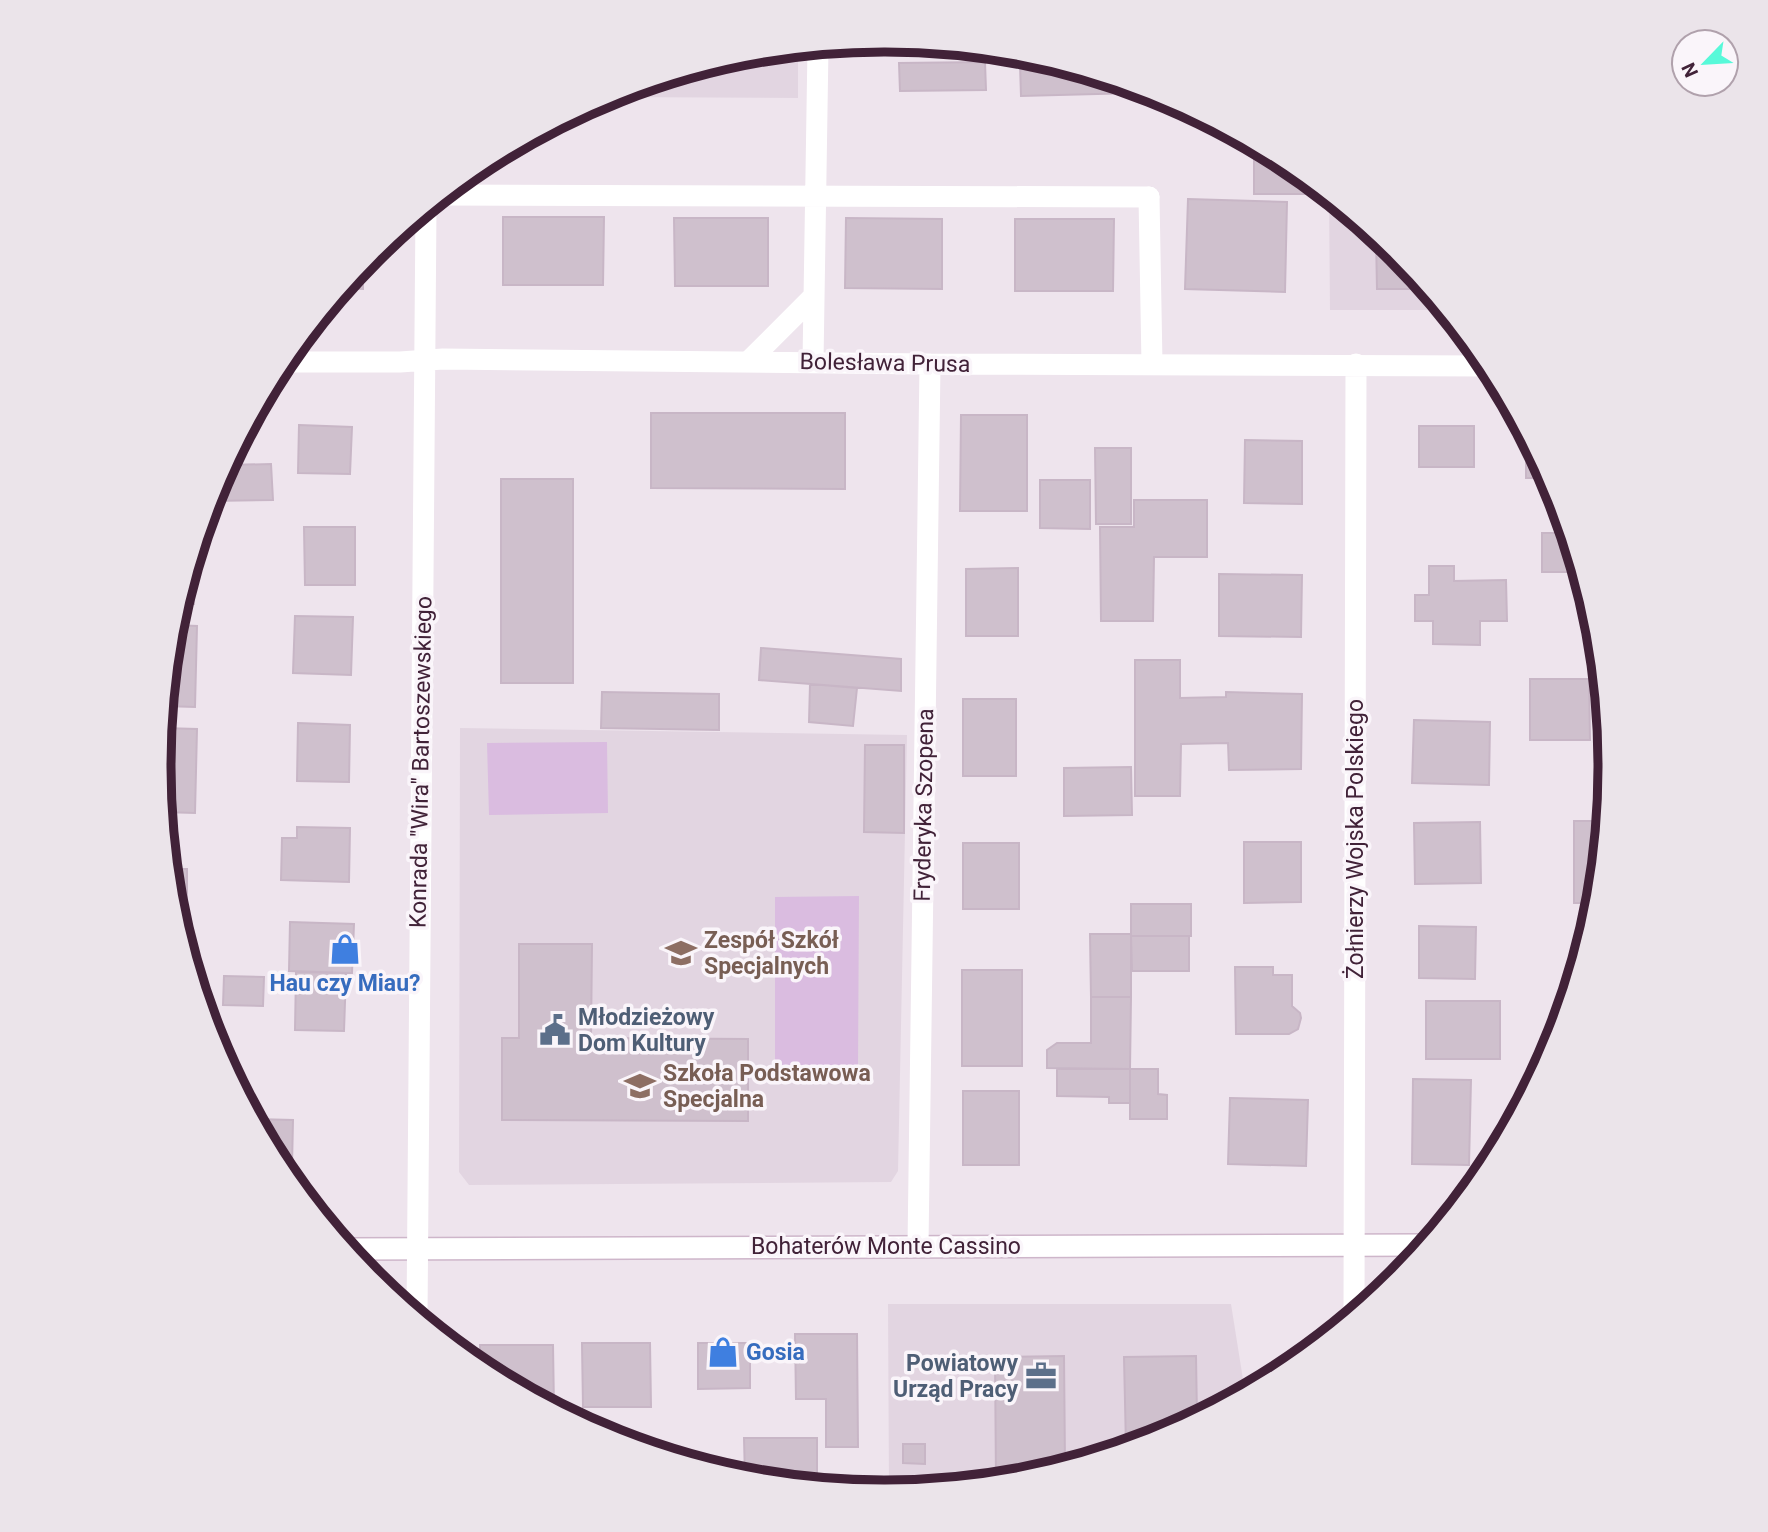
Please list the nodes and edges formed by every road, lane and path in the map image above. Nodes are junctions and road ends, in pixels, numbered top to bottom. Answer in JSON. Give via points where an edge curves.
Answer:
{"nodes":[{"id":1,"x":818,"y":56,"type":"edge"},
{"id":2,"x":457,"y":195,"type":"edge"},
{"id":3,"x":815,"y":196,"type":"junction"},
{"id":4,"x":426,"y":220,"type":"edge"},
{"id":5,"x":814,"y":296,"type":"junction"},
{"id":6,"x":425,"y":359,"type":"junction"},
{"id":7,"x":297,"y":362,"type":"edge"},
{"id":8,"x":748,"y":362,"type":"junction"},
{"id":9,"x":813,"y":362,"type":"junction"},
{"id":10,"x":930,"y":364,"type":"junction"},
{"id":11,"x":1152,"y":364,"type":"junction"},
{"id":12,"x":1356,"y":364,"type":"junction"},
{"id":13,"x":1474,"y":366,"type":"edge"},
{"id":14,"x":918,"y":1245,"type":"junction"},
{"id":15,"x":1354,"y":1245,"type":"junction"},
{"id":16,"x":1412,"y":1245,"type":"edge"},
{"id":17,"x":360,"y":1249,"type":"edge"},
{"id":18,"x":417,"y":1249,"type":"junction"},
{"id":19,"x":1354,"y":1302,"type":"edge"},
{"id":20,"x":417,"y":1304,"type":"edge"}],
"edges":[{"from":1,"to":3,"type":"street"},
{"from":2,"to":3,"type":"street"},
{"from":3,"to":5,"type":"street"},
{"from":3,"to":11,"type":"street","via":[[1149,197]]},
{"from":4,"to":6,"type":"street","name":"Konrada \"Wira\" Bartoszewskiego"},
{"from":5,"to":8,"type":"street"},
{"from":5,"to":9,"type":"street"},
{"from":6,"to":7,"type":"street","name":"Bolesława Prusa"},
{"from":6,"to":8,"type":"street","name":"Bolesława Prusa"},
{"from":6,"to":18,"type":"street","name":"Konrada \"Wira\" Bartoszewskiego"},
{"from":8,"to":9,"type":"street","name":"Bolesława Prusa"},
{"from":9,"to":10,"type":"street","name":"Bolesława Prusa"},
{"from":10,"to":11,"type":"street","name":"Bolesława Prusa"},
{"from":10,"to":14,"type":"street","name":"Fryderyka Szopena"},
{"from":11,"to":12,"type":"street","name":"Bolesława Prusa"},
{"from":12,"to":13,"type":"street","name":"Bolesława Prusa"},
{"from":12,"to":15,"type":"street","name":"Żołnierzy Wojska Polskiego"},
{"from":14,"to":15,"type":"street","name":"Bohaterów Monte Cassino"},
{"from":14,"to":18,"type":"street","name":"Bohaterów Monte Cassino"},
{"from":15,"to":16,"type":"street","name":"Bohaterów Monte Cassino"},
{"from":15,"to":19,"type":"street","name":"Żołnierzy Wojska Polskiego"},
{"from":17,"to":18,"type":"street","name":"Bohaterów Monte Cassino"},
{"from":18,"to":20,"type":"street","name":"Konrada \"Wira\" Bartoszewskiego"}]}
